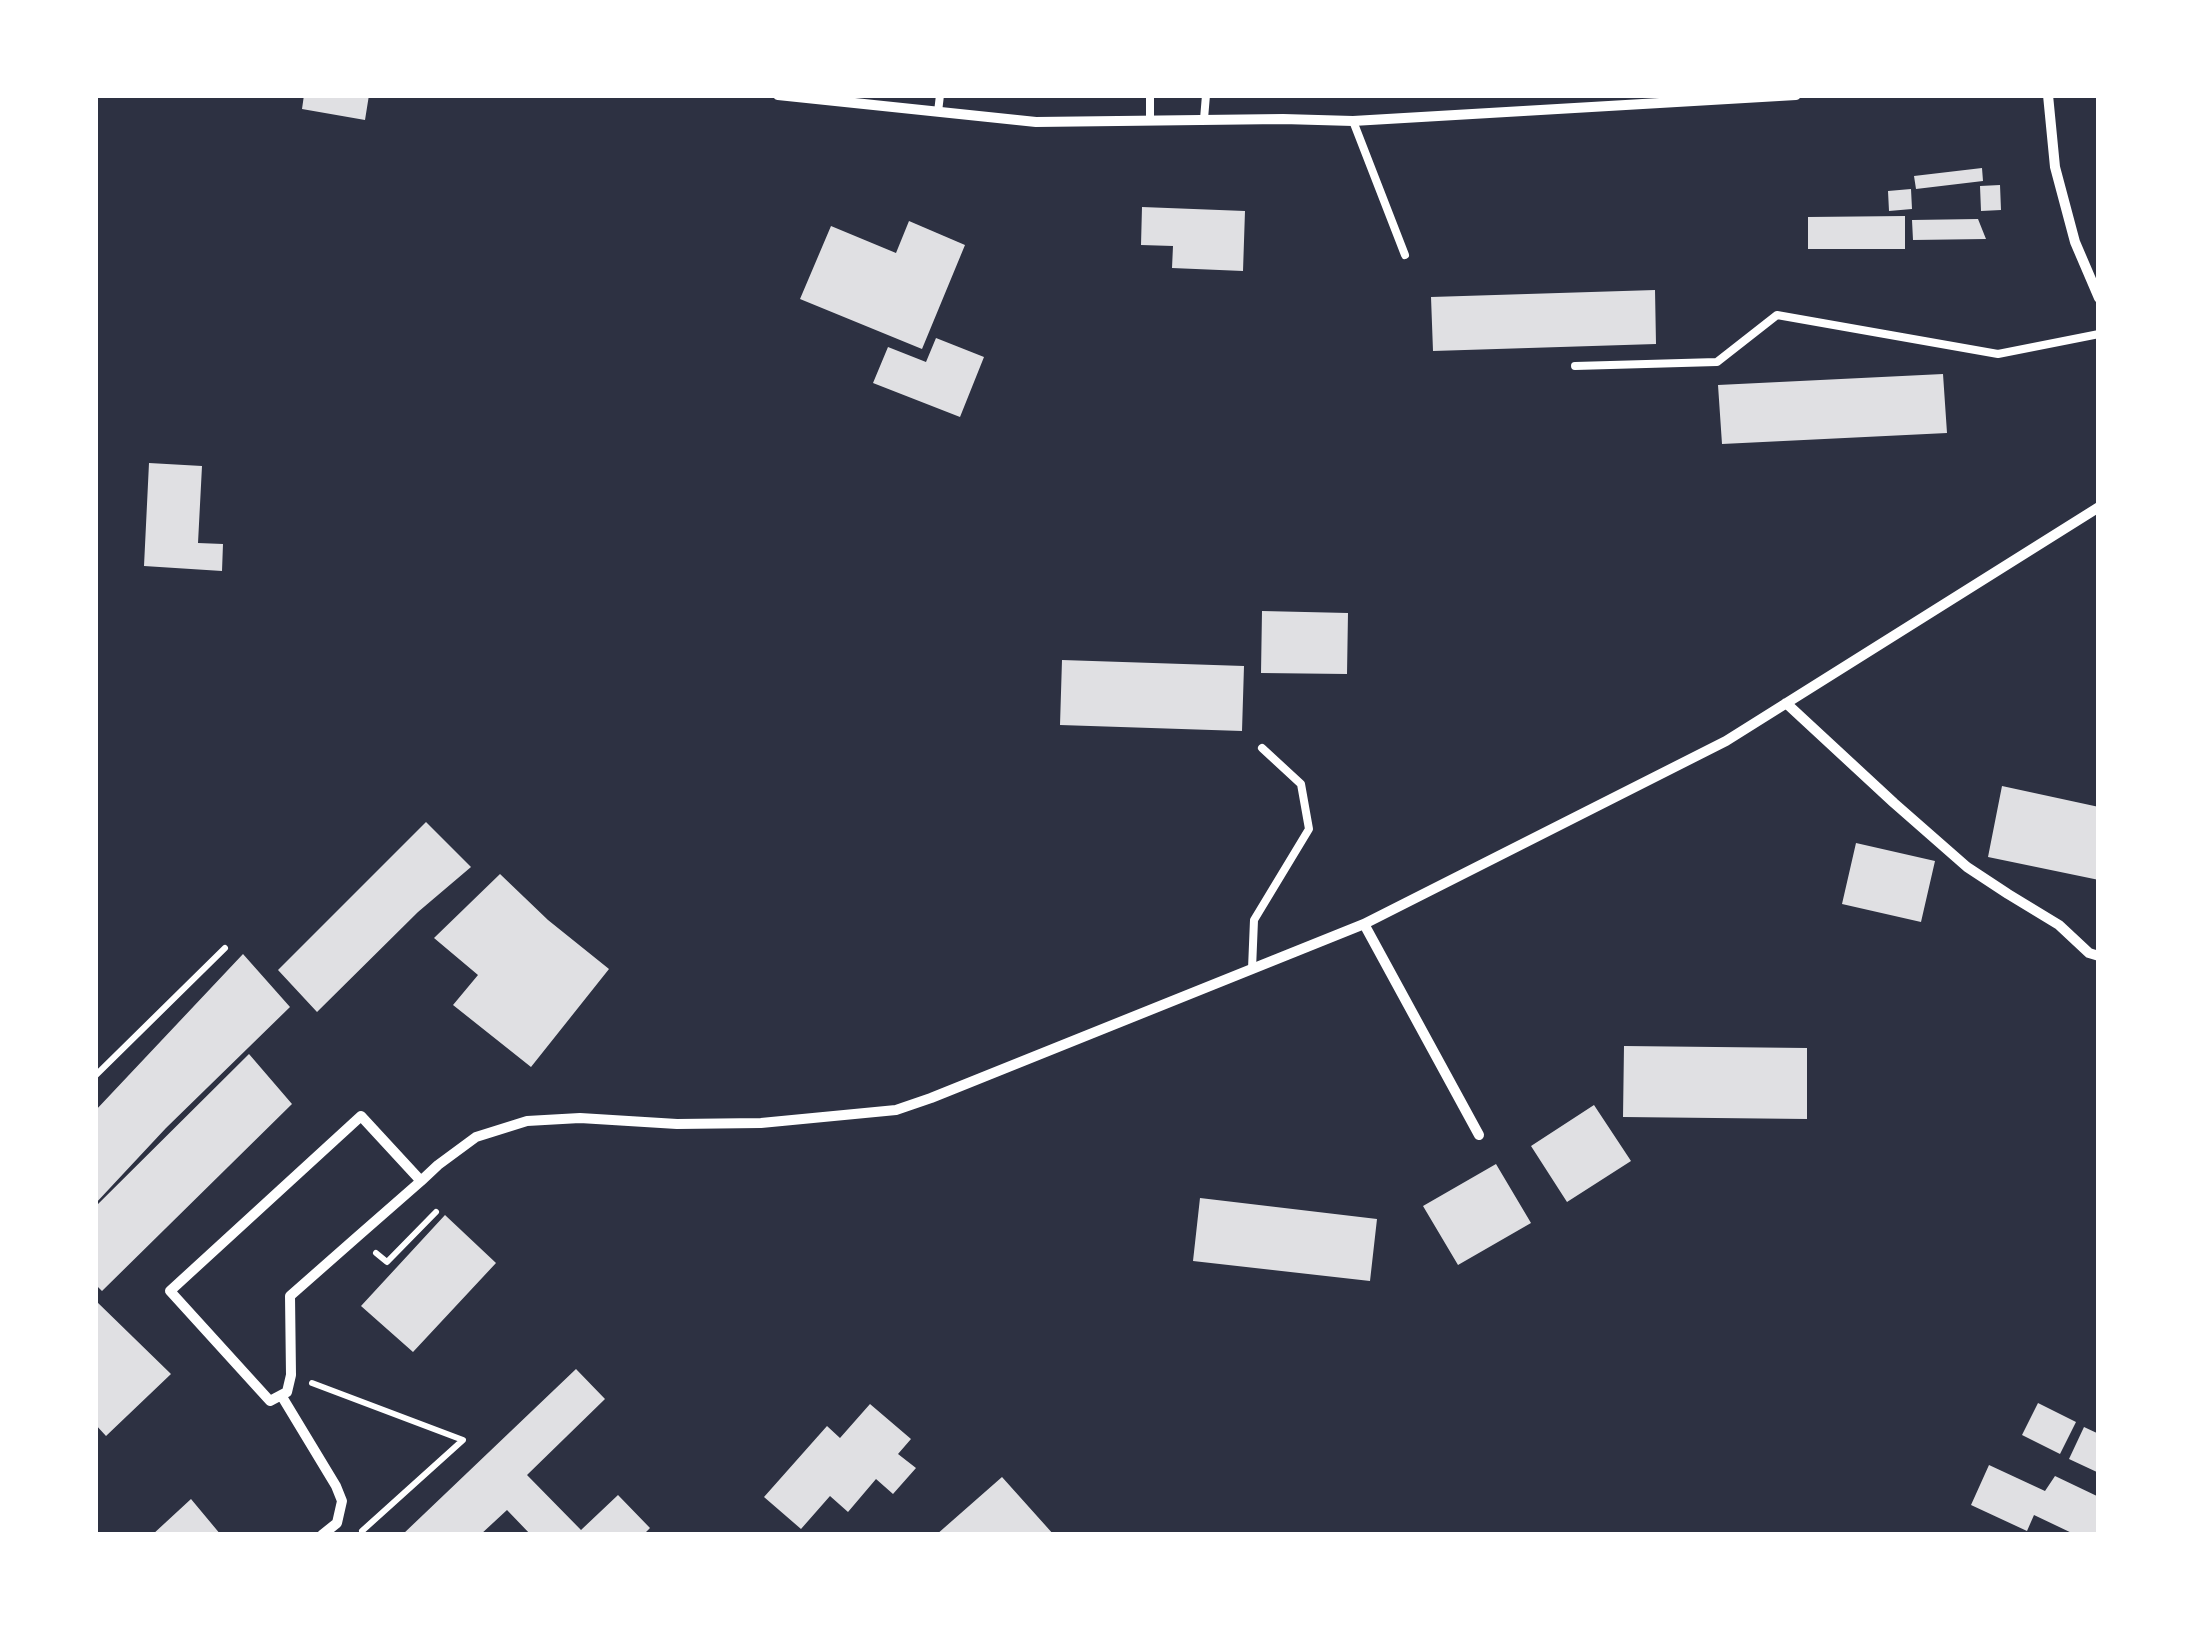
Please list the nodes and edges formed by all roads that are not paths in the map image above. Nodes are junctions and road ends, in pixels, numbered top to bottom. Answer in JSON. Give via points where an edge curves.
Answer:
{"nodes":[{"id":1,"x":778,"y":95,"type":"edge"},
{"id":2,"x":940,"y":95,"type":"edge"},
{"id":3,"x":1150,"y":95,"type":"edge"},
{"id":4,"x":1206,"y":95,"type":"edge"},
{"id":5,"x":1796,"y":95,"type":"edge"},
{"id":6,"x":2048,"y":95,"type":"edge"},
{"id":7,"x":1769,"y":96,"type":"edge"},
{"id":8,"x":938,"y":112,"type":"junction"},
{"id":9,"x":1150,"y":120,"type":"junction"},
{"id":10,"x":1204,"y":120,"type":"junction"},
{"id":11,"x":1353,"y":121,"type":"junction"},
{"id":12,"x":1405,"y":255,"type":"dead end"},
{"id":13,"x":2099,"y":298,"type":"edge"},
{"id":14,"x":2099,"y":334,"type":"edge"},
{"id":15,"x":1575,"y":366,"type":"dead end"},
{"id":16,"x":2099,"y":507,"type":"edge"},
{"id":17,"x":1786,"y":703,"type":"junction"},
{"id":18,"x":1262,"y":748,"type":"dead end"},
{"id":19,"x":1364,"y":924,"type":"junction"},
{"id":20,"x":2099,"y":956,"type":"edge"},
{"id":21,"x":1252,"y":969,"type":"junction"},
{"id":22,"x":1479,"y":1134,"type":"dead end"},
{"id":23,"x":420,"y":1181,"type":"junction"},
{"id":24,"x":281,"y":1395,"type":"junction"},
{"id":25,"x":322,"y":1535,"type":"edge"}],
"edges":[{"from":1,"to":8,"type":"street"},
{"from":2,"to":8,"type":"lane"},
{"from":3,"to":9,"type":"lane"},
{"from":4,"to":10,"type":"lane"},
{"from":5,"to":7,"type":"street"},
{"from":6,"to":13,"type":"street","via":[[2055,167],[2074,242]]},
{"from":7,"to":11,"type":"street"},
{"from":8,"to":9,"type":"street","via":[[1036,122]]},
{"from":9,"to":10,"type":"street"},
{"from":10,"to":11,"type":"street"},
{"from":11,"to":12,"type":"lane"},
{"from":14,"to":15,"type":"lane","via":[[1998,354],[1777,315],[1717,362]]},
{"from":16,"to":17,"type":"street"},
{"from":17,"to":19,"type":"street","via":[[1726,741]]},
{"from":17,"to":20,"type":"street","via":[[1967,866]]},
{"from":18,"to":21,"type":"lane","via":[[1301,784],[1309,829],[1254,920]]},
{"from":19,"to":21,"type":"street"},
{"from":19,"to":22,"type":"street"},
{"from":21,"to":23,"type":"street","via":[[896,1110],[761,1123],[527,1121],[476,1137]]},
{"from":23,"to":24,"type":"street","via":[[290,1296],[292,1375]]},
{"from":23,"to":24,"type":"street","via":[[360,1116],[170,1291],[270,1401]]},
{"from":24,"to":25,"type":"street","via":[[342,1501],[337,1523]]}]}
